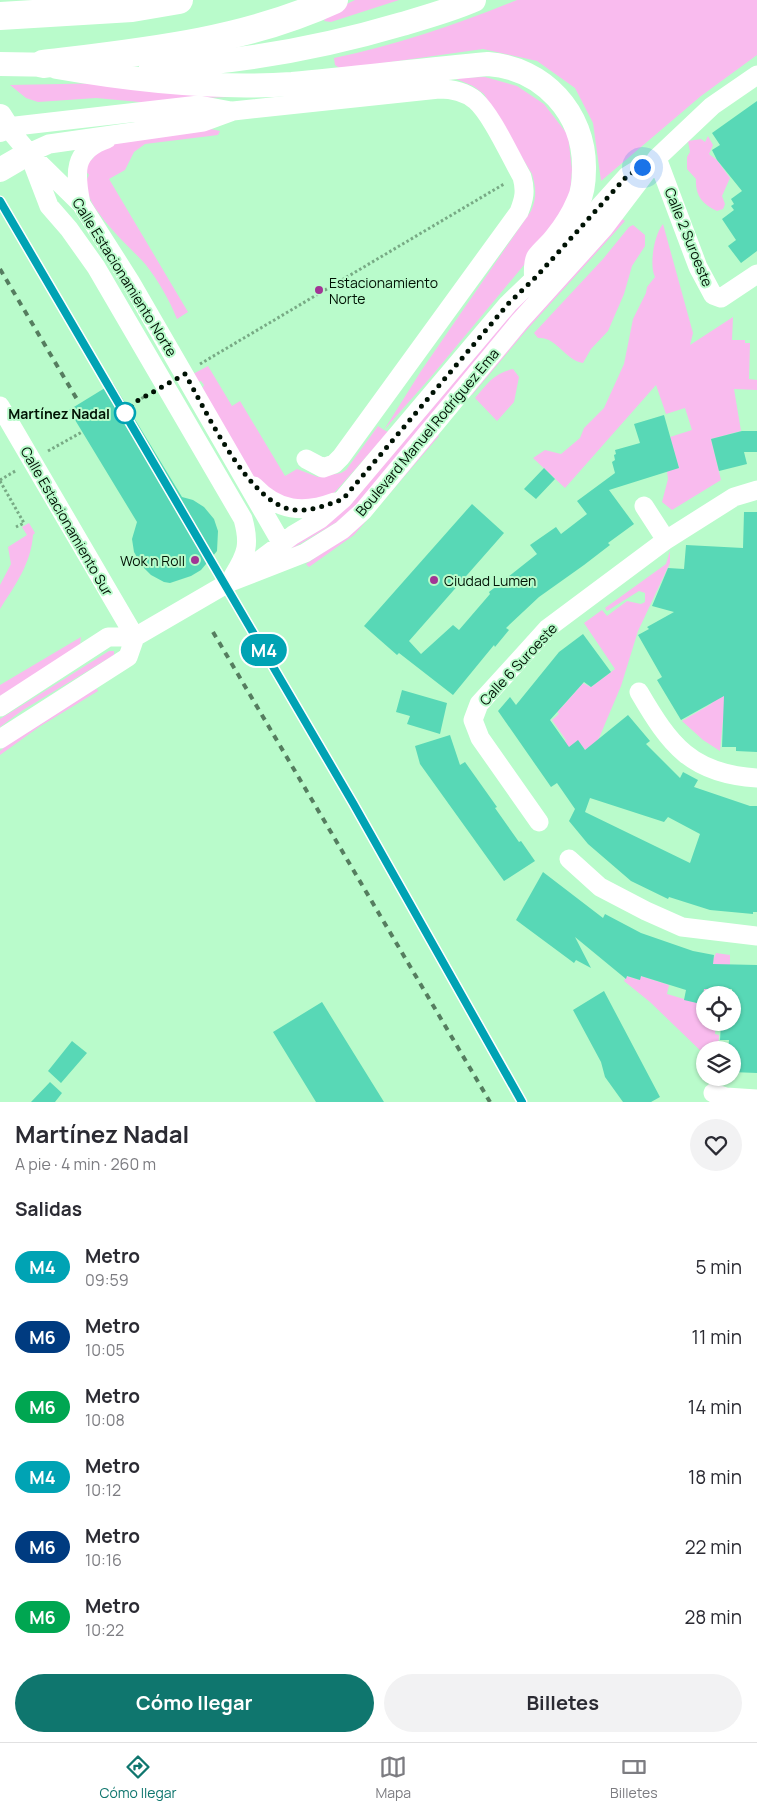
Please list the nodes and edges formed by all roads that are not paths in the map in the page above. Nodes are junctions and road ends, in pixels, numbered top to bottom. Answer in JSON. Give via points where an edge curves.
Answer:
{"nodes":[{"id":1,"x":179,"y":0,"type":"edge"},
{"id":2,"x":334,"y":0,"type":"edge"},
{"id":3,"x":474,"y":0,"type":"edge"},
{"id":4,"x":4,"y":16,"type":"edge"},
{"id":5,"x":0,"y":64,"type":"edge"},
{"id":6,"x":33,"y":64,"type":"junction"},
{"id":7,"x":757,"y":76,"type":"edge"},
{"id":8,"x":233,"y":111,"type":"junction"},
{"id":9,"x":2,"y":125,"type":"edge"},
{"id":10,"x":131,"y":131,"type":"junction"},
{"id":11,"x":29,"y":153,"type":"junction"},
{"id":12,"x":657,"y":158,"type":"junction"},
{"id":13,"x":0,"y":170,"type":"edge"},
{"id":14,"x":81,"y":204,"type":"junction"},
{"id":15,"x":757,"y":274,"type":"edge"},
{"id":16,"x":536,"y":277,"type":"junction"},
{"id":17,"x":0,"y":406,"type":"edge"},
{"id":18,"x":234,"y":459,"type":"junction"},
{"id":19,"x":306,"y":459,"type":"dead end"},
{"id":20,"x":757,"y":490,"type":"edge"},
{"id":21,"x":343,"y":499,"type":"junction"},
{"id":22,"x":644,"y":506,"type":"dead end"},
{"id":23,"x":243,"y":519,"type":"junction"},
{"id":24,"x":666,"y":540,"type":"junction"},
{"id":25,"x":277,"y":550,"type":"junction"},
{"id":26,"x":305,"y":552,"type":"junction"},
{"id":27,"x":254,"y":575,"type":"junction"},
{"id":28,"x":228,"y":583,"type":"junction"},
{"id":29,"x":135,"y":637,"type":"junction"},
{"id":30,"x":639,"y":692,"type":"dead end"},
{"id":31,"x":0,"y":707,"type":"edge"},
{"id":32,"x":0,"y":739,"type":"edge"},
{"id":33,"x":757,"y":778,"type":"edge"},
{"id":34,"x":538,"y":822,"type":"dead end"},
{"id":35,"x":568,"y":859,"type":"dead end"},
{"id":36,"x":757,"y":936,"type":"edge"},
{"id":37,"x":713,"y":1093,"type":"dead end"},
{"id":38,"x":757,"y":1099,"type":"edge"}],
"edges":[{"from":1,"to":4,"type":"highway","via":[[132,8]]},
{"from":2,"to":6,"type":"highway","via":[[289,19],[189,45]]},
{"from":3,"to":6,"type":"main road","via":[[362,36],[264,55],[195,65],[149,67]]},
{"from":5,"to":6,"type":"main road"},
{"from":6,"to":16,"type":"main road","via":[[117,78],[208,84],[291,84],[488,64],[519,70],[549,88],[561,101],[580,133],[584,154],[579,201],[557,237],[537,260]]},
{"from":7,"to":12,"type":"street","via":[[712,106]]},
{"from":8,"to":9,"type":"street","via":[[198,105]]},
{"from":8,"to":10,"type":"street","via":[[202,122]]},
{"from":8,"to":19,"type":"street","via":[[449,89],[475,100],[517,168],[525,188],[518,212],[341,457],[323,468]]},
{"from":9,"to":11,"type":"street"},
{"from":10,"to":11,"type":"street","via":[[49,144]]},
{"from":10,"to":14,"type":"street","via":[[100,142],[86,151],[76,169]]},
{"from":11,"to":13,"type":"main road"},
{"from":11,"to":14,"type":"street","name":"Calle Estacionamiento Norte"},
{"from":11,"to":23,"type":"street","name":"Calle Estacionamiento Norte","via":[[49,206],[96,267]]},
{"from":12,"to":15,"type":"street","name":"Calle 2 Suroeste","via":[[698,267],[713,295],[721,298]]},
{"from":12,"to":16,"type":"street","via":[[627,176]]},
{"from":12,"to":26,"type":"street","name":"Boulevard Manuel Rodríguez Ema","via":[[603,229],[520,321],[370,504],[342,530]]},
{"from":14,"to":18,"type":"street","name":"Calle Estacionamiento Norte"},
{"from":16,"to":21,"type":"street","via":[[508,304],[428,396]]},
{"from":17,"to":29,"type":"street","name":"Calle Estacionamiento Sur"},
{"from":18,"to":21,"type":"street","via":[[264,496],[280,506],[309,510]]},
{"from":18,"to":25,"type":"street","name":"Calle Estacionamiento Norte"},
{"from":20,"to":24,"type":"street","name":"Calle 6 Suroeste","via":[[734,496]]},
{"from":21,"to":25,"type":"street","via":[[320,519],[292,535]]},
{"from":22,"to":24,"type":"street"},
{"from":23,"to":25,"type":"street"},
{"from":23,"to":28,"type":"street","name":"Calle Estacionamiento Norte","via":[[247,548]]},
{"from":24,"to":34,"type":"street","name":"Calle 6 Suroeste","via":[[548,628],[479,704],[473,720],[480,738]]},
{"from":25,"to":26,"type":"street"},
{"from":25,"to":27,"type":"street"},
{"from":25,"to":28,"type":"street"},
{"from":26,"to":27,"type":"street","name":"Boulevard Manuel Rodríguez Ema"},
{"from":27,"to":28,"type":"street","name":"Boulevard Manuel Rodríguez Ema"},
{"from":28,"to":29,"type":"street","name":"Boulevard Manuel Rodríguez Ema"},
{"from":29,"to":31,"type":"street","via":[[108,637]]},
{"from":29,"to":32,"type":"street","via":[[128,657]]},
{"from":30,"to":33,"type":"street","via":[[662,730],[694,761],[736,777]]},
{"from":35,"to":36,"type":"street","via":[[600,887],[682,927]]},
{"from":37,"to":38,"type":"street","via":[[726,1098]]}]}
